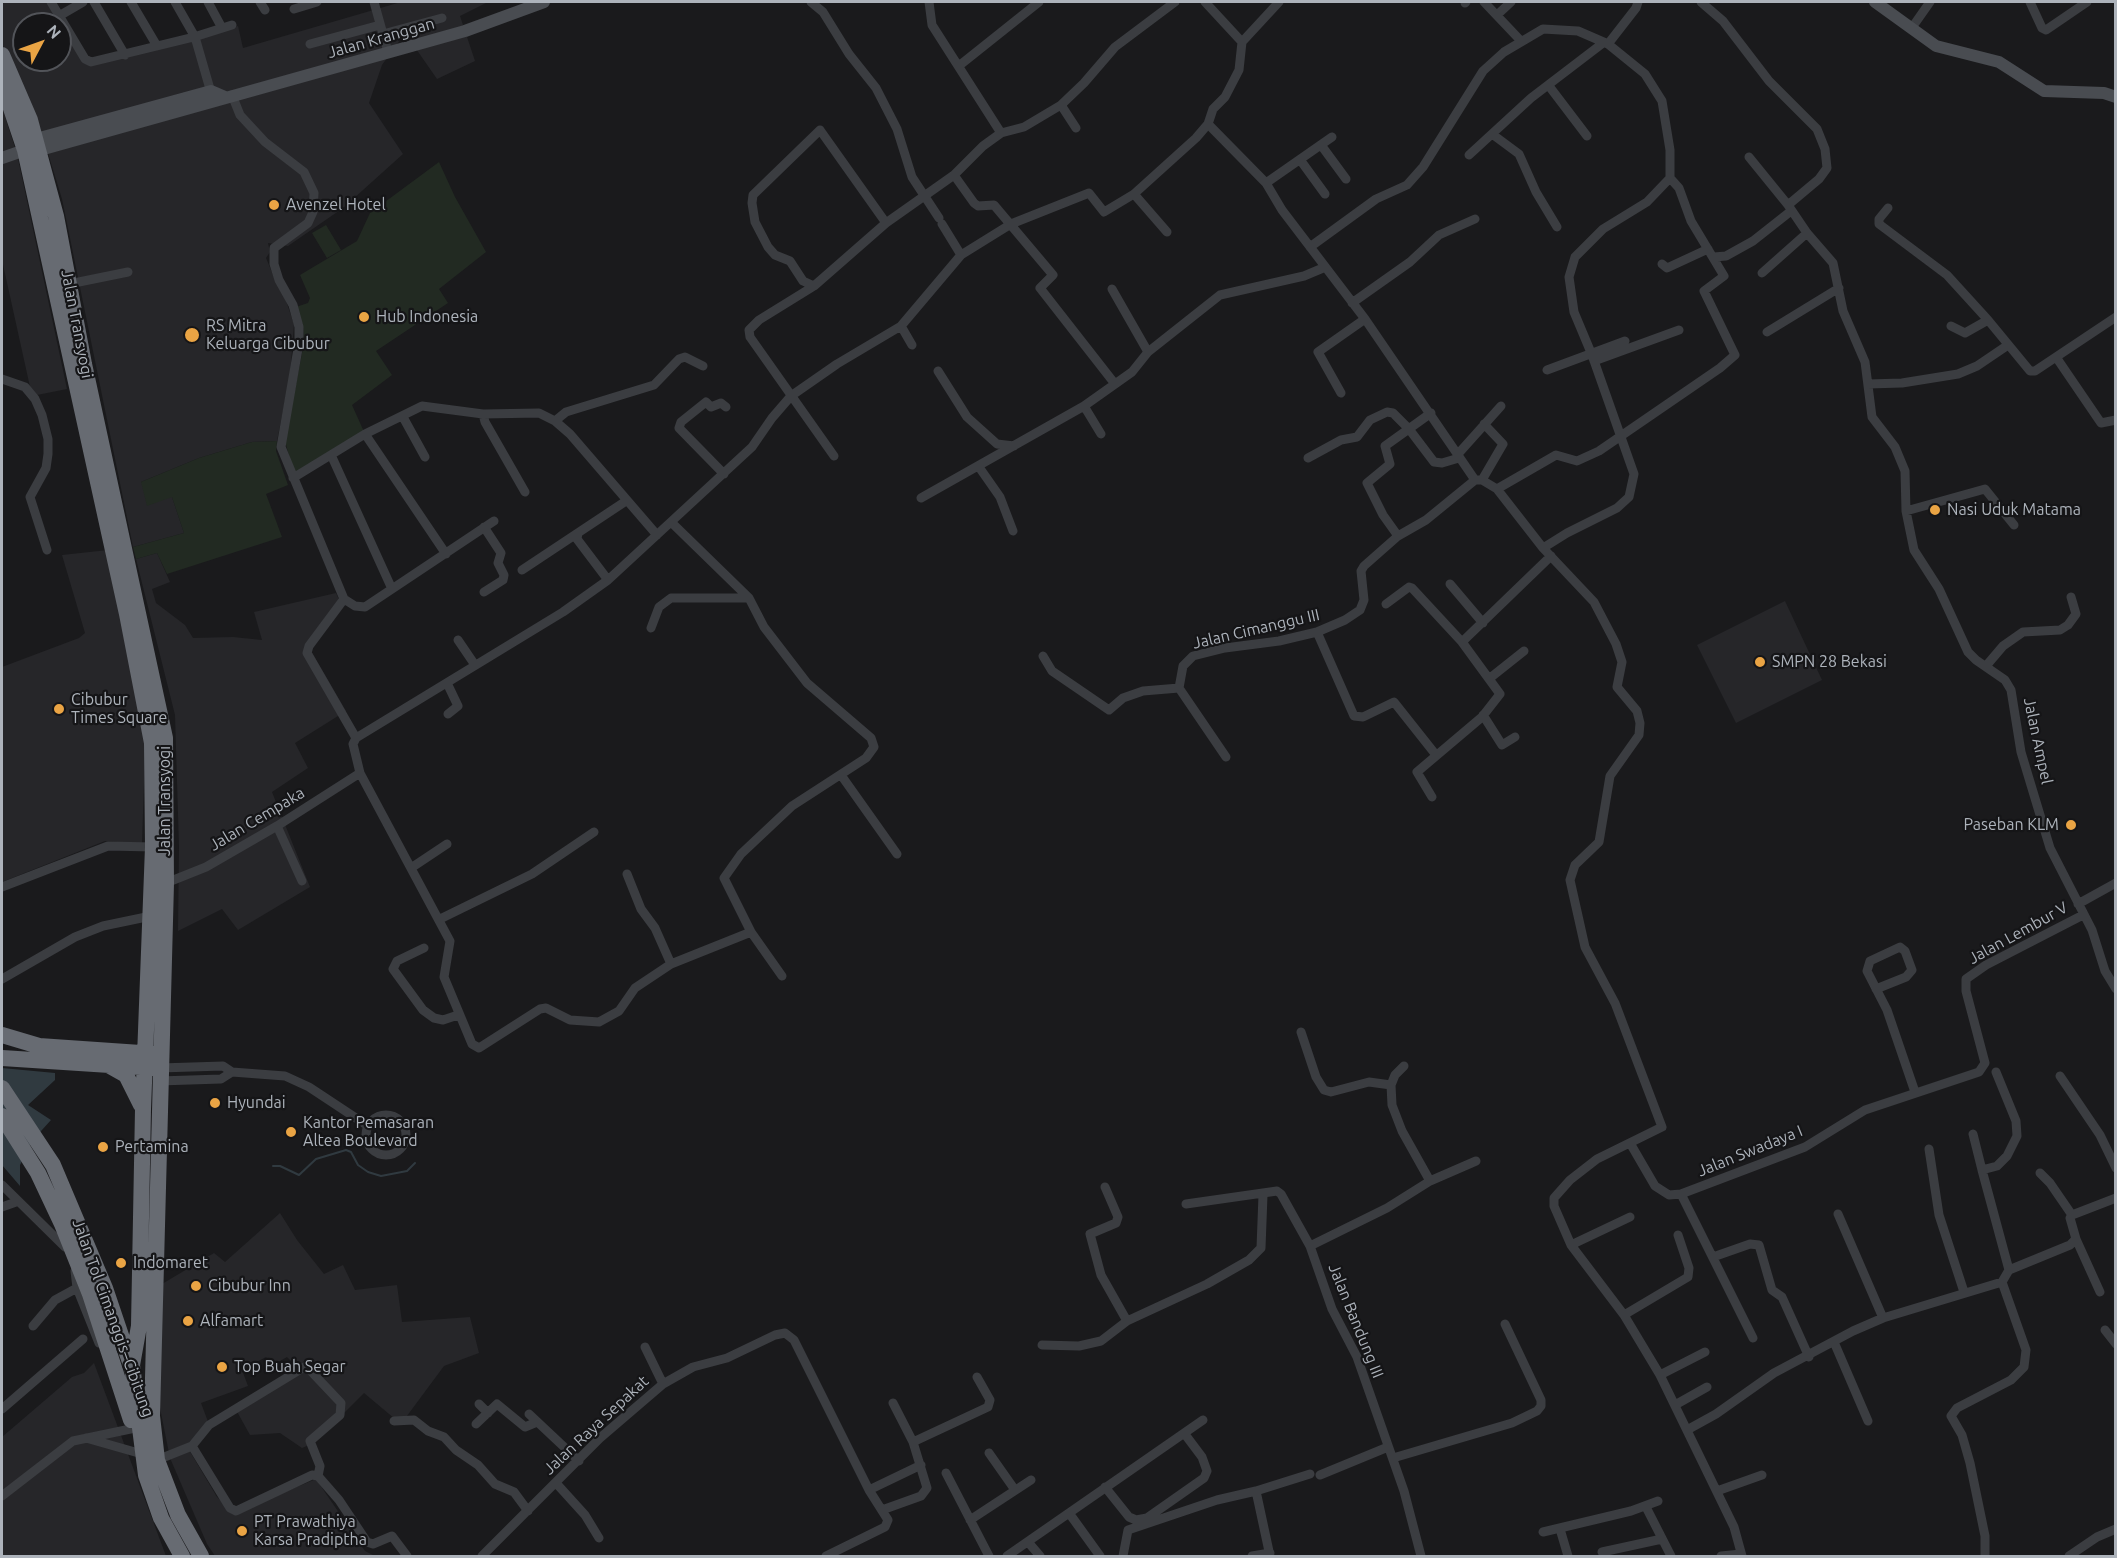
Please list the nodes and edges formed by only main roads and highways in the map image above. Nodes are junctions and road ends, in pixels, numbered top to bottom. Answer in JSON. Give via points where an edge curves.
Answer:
{"nodes":[{"id":1,"x":544,"y":2,"type":"edge"},
{"id":2,"x":1875,"y":2,"type":"edge"},
{"id":3,"x":2,"y":55,"type":"edge"},
{"id":4,"x":2,"y":82,"type":"edge"},
{"id":5,"x":2115,"y":97,"type":"edge"},
{"id":6,"x":42,"y":144,"type":"junction"},
{"id":7,"x":2,"y":158,"type":"edge"},
{"id":8,"x":159,"y":770,"type":"junction"},
{"id":9,"x":147,"y":1014,"type":"junction"},
{"id":10,"x":2,"y":1035,"type":"edge"},
{"id":11,"x":2,"y":1058,"type":"edge"},
{"id":12,"x":109,"y":1059,"type":"junction"},
{"id":13,"x":154,"y":1065,"type":"junction"},
{"id":14,"x":2,"y":1088,"type":"edge"},
{"id":15,"x":143,"y":1109,"type":"junction"},
{"id":16,"x":2,"y":1116,"type":"edge"},
{"id":17,"x":149,"y":1457,"type":"junction"},
{"id":18,"x":182,"y":1557,"type":"edge"},
{"id":19,"x":187,"y":1557,"type":"edge"},
{"id":20,"x":201,"y":1557,"type":"edge"},
{"id":21,"x":208,"y":1557,"type":"edge"}],
"edges":[{"from":1,"to":6,"type":"main road","name":"Jalan Kranggan","via":[[487,25]]},
{"from":2,"to":5,"type":"main road","via":[[1936,46],[1999,62],[2044,91],[2104,93]]},
{"from":3,"to":6,"type":"highway","name":"Jalan Transyogi"},
{"from":4,"to":6,"type":"highway","name":"Jalan Transyogi"},
{"from":6,"to":7,"type":"main road","name":"Jalan Kranggan"},
{"from":6,"to":8,"type":"highway","name":"Jalan Transyogi"},
{"from":6,"to":8,"type":"highway","name":"Jalan Transyogi","via":[[158,699],[165,738]]},
{"from":8,"to":9,"type":"highway","name":"Jalan Transyogi"},
{"from":8,"to":13,"type":"highway","name":"Jalan Transyogi","via":[[166,883]]},
{"from":9,"to":12,"type":"highway","via":[[134,1039]]},
{"from":9,"to":13,"type":"highway","name":"Jalan Transyogi"},
{"from":10,"to":12,"type":"highway","via":[[39,1046],[80,1049]]},
{"from":11,"to":12,"type":"highway","via":[[71,1065]]},
{"from":12,"to":13,"type":"highway"},
{"from":12,"to":15,"type":"highway","via":[[126,1075]]},
{"from":13,"to":15,"type":"highway","name":"Jalan Transyogi"},
{"from":13,"to":17,"type":"highway","name":"Jalan Transyogi","via":[[156,1323]]},
{"from":14,"to":21,"type":"highway","name":"Jalan Tol Cimanggis–Cibitung","via":[[53,1165],[78,1218],[170,1477]]},
{"from":15,"to":17,"type":"highway","name":"Jalan Transyogi","via":[[139,1326],[132,1365],[140,1426]]},
{"from":16,"to":19,"type":"highway","name":"Jalan Tol Cimanggis–Cibitung","via":[[38,1173],[62,1224],[90,1294],[153,1484]]},
{"from":17,"to":18,"type":"highway","name":"Jalan Transyogi","via":[[153,1497]]},
{"from":17,"to":20,"type":"highway","name":"Jalan Transyogi"}]}
